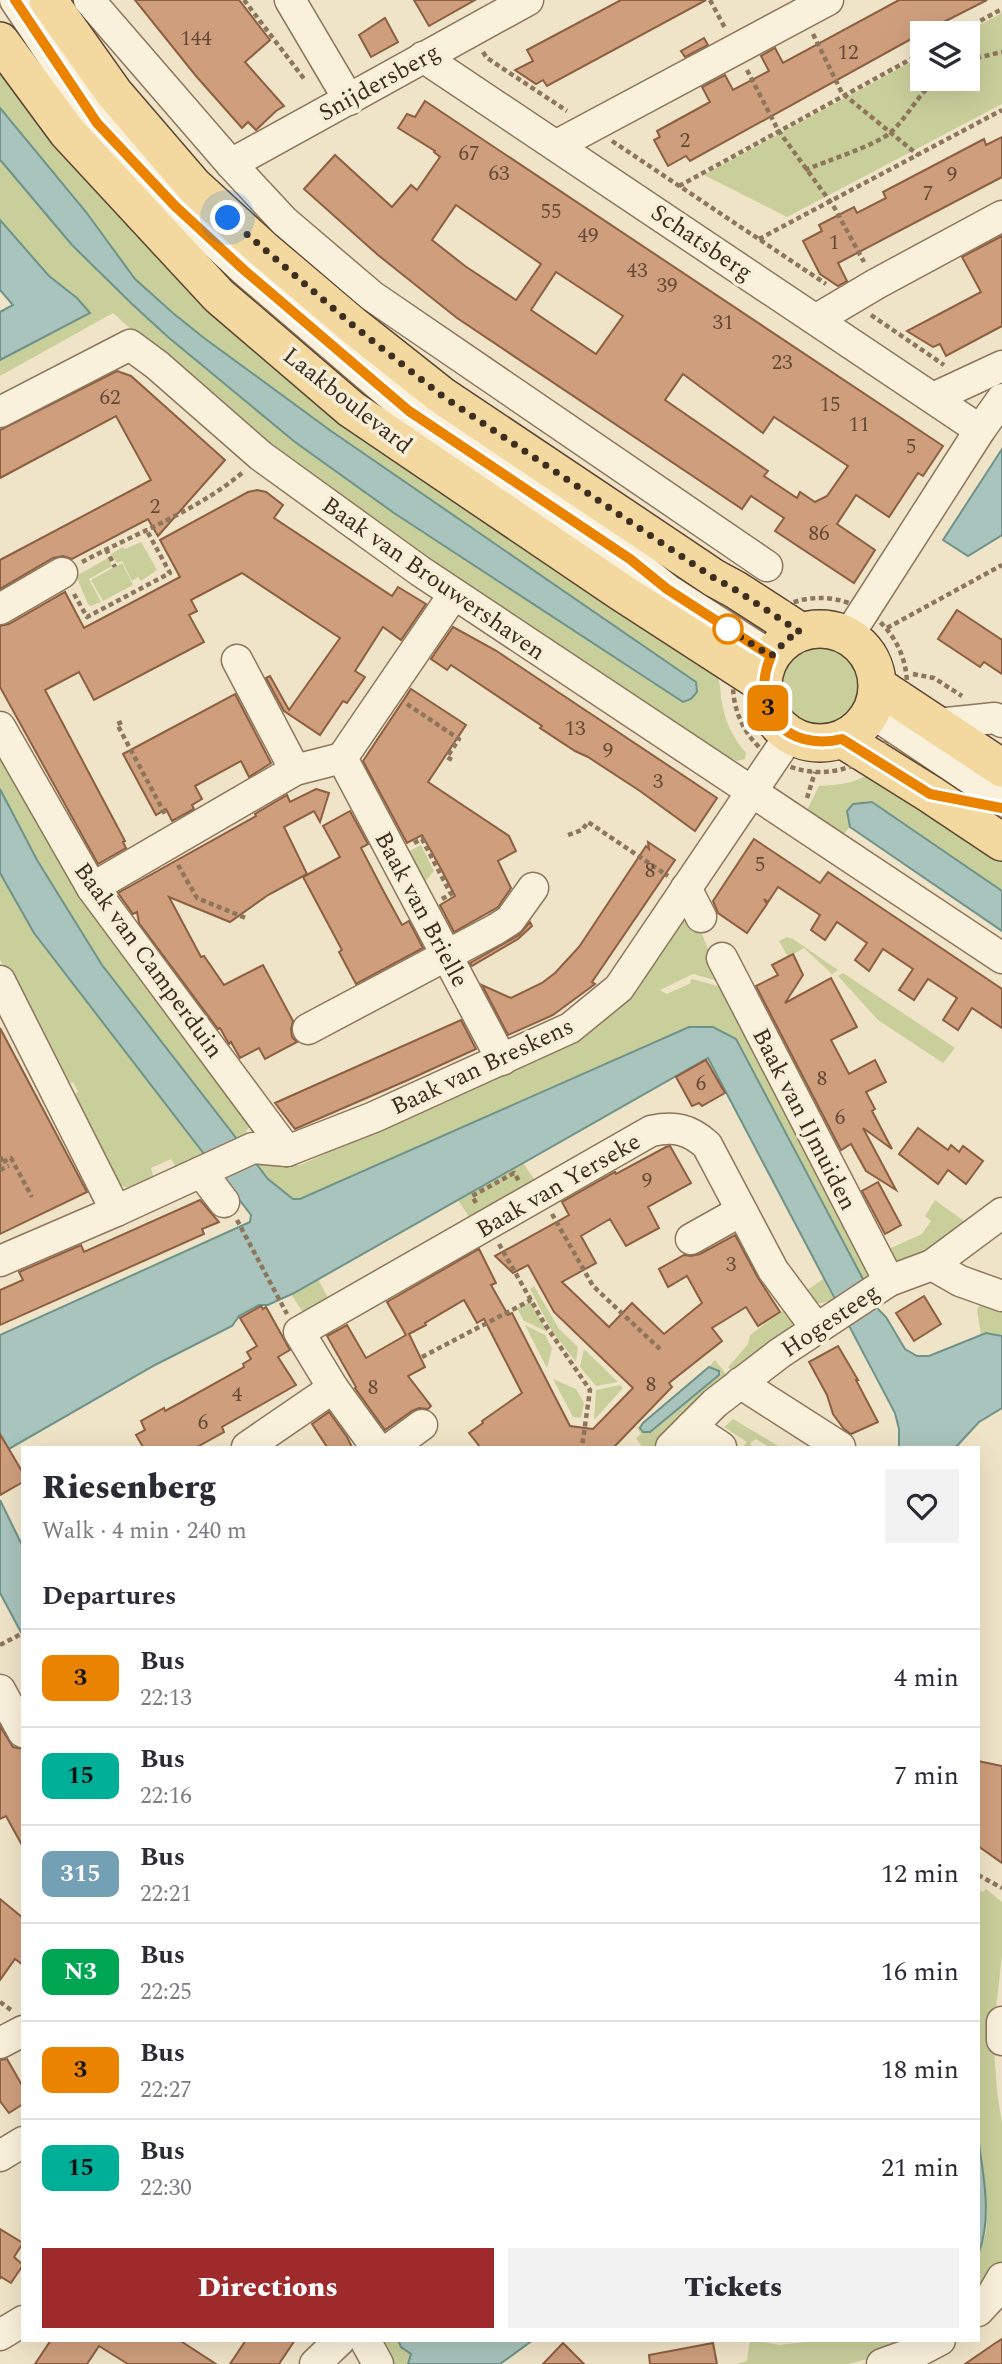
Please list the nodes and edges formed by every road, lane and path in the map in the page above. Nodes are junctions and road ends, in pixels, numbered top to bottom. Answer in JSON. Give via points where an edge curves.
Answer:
{"nodes":[{"id":1,"x":15,"y":0,"type":"edge"},
{"id":2,"x":48,"y":0,"type":"edge"},
{"id":3,"x":89,"y":0,"type":"edge"},
{"id":4,"x":244,"y":0,"type":"edge"},
{"id":5,"x":290,"y":0,"type":"edge"},
{"id":6,"x":528,"y":0,"type":"edge"},
{"id":7,"x":710,"y":0,"type":"edge"},
{"id":8,"x":815,"y":7,"type":"edge"},
{"id":9,"x":1002,"y":9,"type":"edge"},
{"id":10,"x":980,"y":21,"type":"edge"},
{"id":11,"x":471,"y":31,"type":"junction"},
{"id":12,"x":0,"y":41,"type":"edge"},
{"id":13,"x":737,"y":50,"type":"junction"},
{"id":14,"x":1002,"y":52,"type":"edge"},
{"id":15,"x":423,"y":57,"type":"junction"},
{"id":16,"x":980,"y":57,"type":"edge"},
{"id":17,"x":910,"y":60,"type":"edge"},
{"id":18,"x":923,"y":91,"type":"edge"},
{"id":19,"x":845,"y":95,"type":"junction"},
{"id":20,"x":339,"y":105,"type":"junction"},
{"id":21,"x":1002,"y":110,"type":"edge"},
{"id":22,"x":590,"y":127,"type":"junction"},
{"id":23,"x":778,"y":130,"type":"junction"},
{"id":24,"x":890,"y":133,"type":"junction"},
{"id":25,"x":557,"y":145,"type":"junction"},
{"id":26,"x":918,"y":155,"type":"junction"},
{"id":27,"x":231,"y":164,"type":"junction"},
{"id":28,"x":805,"y":170,"type":"junction"},
{"id":29,"x":679,"y":186,"type":"junction"},
{"id":30,"x":830,"y":201,"type":"junction"},
{"id":31,"x":1002,"y":216,"type":"edge"},
{"id":32,"x":758,"y":239,"type":"junction"},
{"id":33,"x":876,"y":284,"type":"junction"},
{"id":34,"x":850,"y":300,"type":"junction"},
{"id":35,"x":817,"y":319,"type":"junction"},
{"id":36,"x":1002,"y":366,"type":"edge"},
{"id":37,"x":968,"y":382,"type":"junction"},
{"id":38,"x":933,"y":398,"type":"junction"},
{"id":39,"x":1002,"y":399,"type":"edge"},
{"id":40,"x":0,"y":412,"type":"edge"},
{"id":41,"x":980,"y":430,"type":"junction"},
{"id":42,"x":261,"y":456,"type":"junction"},
{"id":43,"x":146,"y":529,"type":"junction"},
{"id":44,"x":730,"y":541,"type":"junction"},
{"id":45,"x":106,"y":550,"type":"junction"},
{"id":46,"x":630,"y":559,"type":"junction"},
{"id":47,"x":1002,"y":565,"type":"edge"},
{"id":48,"x":767,"y":566,"type":"dead end"},
{"id":49,"x":115,"y":567,"type":"dead end"},
{"id":50,"x":62,"y":573,"type":"junction"},
{"id":51,"x":725,"y":584,"type":"junction"},
{"id":52,"x":454,"y":594,"type":"junction"},
{"id":53,"x":0,"y":609,"type":"edge"},
{"id":54,"x":800,"y":632,"type":"junction"},
{"id":55,"x":848,"y":636,"type":"junction"},
{"id":56,"x":237,"y":660,"type":"dead end"},
{"id":57,"x":767,"y":670,"type":"junction"},
{"id":58,"x":885,"y":690,"type":"junction"},
{"id":59,"x":387,"y":691,"type":"junction"},
{"id":60,"x":998,"y":720,"type":"edge"},
{"id":61,"x":122,"y":722,"type":"dead end"},
{"id":62,"x":937,"y":724,"type":"junction"},
{"id":63,"x":0,"y":727,"type":"edge"},
{"id":64,"x":790,"y":735,"type":"junction"},
{"id":65,"x":842,"y":739,"type":"junction"},
{"id":66,"x":342,"y":758,"type":"junction"},
{"id":67,"x":452,"y":760,"type":"dead end"},
{"id":68,"x":1002,"y":768,"type":"edge"},
{"id":69,"x":295,"y":770,"type":"junction"},
{"id":70,"x":752,"y":792,"type":"junction"},
{"id":71,"x":930,"y":794,"type":"junction"},
{"id":72,"x":1002,"y":800,"type":"edge"},
{"id":73,"x":1002,"y":808,"type":"edge"},
{"id":74,"x":568,"y":835,"type":"dead end"},
{"id":75,"x":172,"y":842,"type":"junction"},
{"id":76,"x":1002,"y":842,"type":"edge"},
{"id":77,"x":92,"y":888,"type":"junction"},
{"id":78,"x":533,"y":888,"type":"dead end"},
{"id":79,"x":686,"y":888,"type":"junction"},
{"id":80,"x":701,"y":916,"type":"dead end"},
{"id":81,"x":248,"y":919,"type":"dead end"},
{"id":82,"x":447,"y":955,"type":"junction"},
{"id":83,"x":722,"y":958,"type":"dead end"},
{"id":84,"x":1002,"y":958,"type":"edge"},
{"id":85,"x":0,"y":982,"type":"edge"},
{"id":86,"x":308,"y":1029,"type":"dead end"},
{"id":87,"x":502,"y":1060,"type":"junction"},
{"id":88,"x":287,"y":1151,"type":"junction"},
{"id":89,"x":1,"y":1161,"type":"edge"},
{"id":90,"x":9,"y":1167,"type":"dead end"},
{"id":91,"x":0,"y":1170,"type":"edge"},
{"id":92,"x":201,"y":1172,"type":"junction"},
{"id":93,"x":541,"y":1195,"type":"junction"},
{"id":94,"x":32,"y":1197,"type":"dead end"},
{"id":95,"x":116,"y":1211,"type":"junction"},
{"id":96,"x":741,"y":1211,"type":"junction"},
{"id":97,"x":231,"y":1212,"type":"joint"},
{"id":98,"x":1002,"y":1213,"type":"edge"},
{"id":99,"x":488,"y":1225,"type":"junction"},
{"id":100,"x":691,"y":1239,"type":"dead end"},
{"id":101,"x":0,"y":1261,"type":"edge"},
{"id":102,"x":932,"y":1265,"type":"junction"},
{"id":103,"x":879,"y":1287,"type":"junction"},
{"id":104,"x":1002,"y":1296,"type":"edge"},
{"id":105,"x":531,"y":1300,"type":"junction"},
{"id":106,"x":282,"y":1307,"type":"dead end"},
{"id":107,"x":827,"y":1321,"type":"junction"},
{"id":108,"x":662,"y":1352,"type":"dead end"},
{"id":109,"x":422,"y":1357,"type":"dead end"},
{"id":110,"x":740,"y":1383,"type":"junction"},
{"id":111,"x":333,"y":1388,"type":"junction"},
{"id":112,"x":422,"y":1425,"type":"dead end"},
{"id":113,"x":681,"y":1437,"type":"edge"},
{"id":114,"x":248,"y":1446,"type":"edge"},
{"id":115,"x":375,"y":1446,"type":"edge"},
{"id":116,"x":393,"y":1446,"type":"edge"},
{"id":117,"x":582,"y":1446,"type":"edge"},
{"id":118,"x":717,"y":1446,"type":"edge"},
{"id":119,"x":838,"y":1446,"type":"edge"},
{"id":120,"x":21,"y":1634,"type":"edge"},
{"id":121,"x":0,"y":1645,"type":"edge"},
{"id":122,"x":0,"y":1690,"type":"edge"},
{"id":123,"x":21,"y":1728,"type":"edge"},
{"id":124,"x":980,"y":1876,"type":"edge"},
{"id":125,"x":1002,"y":1888,"type":"edge"},
{"id":126,"x":1002,"y":2022,"type":"edge"},
{"id":127,"x":21,"y":2032,"type":"edge"},
{"id":128,"x":1002,"y":2040,"type":"edge"},
{"id":129,"x":0,"y":2043,"type":"edge"},
{"id":130,"x":21,"y":2143,"type":"edge"},
{"id":131,"x":0,"y":2156,"type":"edge"},
{"id":132,"x":1002,"y":2278,"type":"edge"},
{"id":133,"x":980,"y":2309,"type":"edge"},
{"id":134,"x":338,"y":2342,"type":"edge"},
{"id":135,"x":366,"y":2342,"type":"edge"},
{"id":136,"x":936,"y":2342,"type":"edge"},
{"id":137,"x":316,"y":2364,"type":"edge"},
{"id":138,"x":379,"y":2364,"type":"edge"},
{"id":139,"x":882,"y":2364,"type":"edge"}],
"edges":[{"from":1,"to":46,"type":"street","name":"Laakboulevard","via":[[97,123],[175,206],[244,270],[409,411]]},
{"from":2,"to":51,"type":"main road","name":"Laakboulevard","via":[[114,93],[194,186],[263,249],[441,395]]},
{"from":3,"to":27,"type":"street"},
{"from":4,"to":20,"type":"path"},
{"from":5,"to":20,"type":"street"},
{"from":6,"to":11,"type":"street","name":"Snijdersberg"},
{"from":7,"to":13,"type":"path"},
{"from":8,"to":13,"type":"street"},
{"from":8,"to":19,"type":"path"},
{"from":9,"to":10,"type":"path"},
{"from":11,"to":15,"type":"street","name":"Snijdersberg"},
{"from":11,"to":22,"type":"path","via":[[487,58]]},
{"from":12,"to":57,"type":"main road","name":"Laakboulevard","via":[[68,134],[219,296],[341,400],[621,593]]},
{"from":13,"to":22,"type":"street"},
{"from":13,"to":23,"type":"path"},
{"from":14,"to":16,"type":"path"},
{"from":15,"to":20,"type":"street","name":"Snijdersberg"},
{"from":15,"to":25,"type":"street","name":"Schatsberg"},
{"from":17,"to":19,"type":"path"},
{"from":18,"to":24,"type":"path"},
{"from":19,"to":23,"type":"path"},
{"from":19,"to":24,"type":"path"},
{"from":20,"to":27,"type":"street","name":"Snijdersberg"},
{"from":21,"to":26,"type":"path"},
{"from":22,"to":25,"type":"street"},
{"from":22,"to":29,"type":"path"},
{"from":23,"to":28,"type":"path"},
{"from":23,"to":29,"type":"path"},
{"from":24,"to":26,"type":"path"},
{"from":24,"to":28,"type":"path"},
{"from":25,"to":35,"type":"street","name":"Schatsberg"},
{"from":26,"to":30,"type":"path"},
{"from":27,"to":44,"type":"street","via":[[284,221],[372,296]]},
{"from":28,"to":30,"type":"path"},
{"from":29,"to":32,"type":"path"},
{"from":30,"to":32,"type":"path"},
{"from":30,"to":33,"type":"path"},
{"from":31,"to":33,"type":"street"},
{"from":32,"to":34,"type":"path"},
{"from":33,"to":34,"type":"street"},
{"from":34,"to":35,"type":"street"},
{"from":34,"to":37,"type":"path"},
{"from":35,"to":38,"type":"street","name":"Schatsberg"},
{"from":36,"to":37,"type":"street"},
{"from":37,"to":38,"type":"street"},
{"from":38,"to":41,"type":"street","name":"Schatsberg"},
{"from":39,"to":41,"type":"street"},
{"from":40,"to":42,"type":"street","name":"Baak van Brouwershaven","via":[[130,345]]},
{"from":41,"to":55,"type":"street"},
{"from":42,"to":43,"type":"path","via":[[201,504]]},
{"from":42,"to":52,"type":"street","name":"Baak van Brouwershaven"},
{"from":43,"to":45,"type":"path"},
{"from":43,"to":50,"type":"path","via":[[170,573],[111,605],[87,617]]},
{"from":44,"to":48,"type":"street"},
{"from":44,"to":51,"type":"street"},
{"from":45,"to":49,"type":"path"},
{"from":45,"to":50,"type":"path"},
{"from":46,"to":51,"type":"street","name":"Laakboulevard"},
{"from":46,"to":57,"type":"street","name":"Laakboulevard"},
{"from":47,"to":58,"type":"path","via":[[887,628],[900,649]]},
{"from":50,"to":53,"type":"street"},
{"from":51,"to":54,"type":"main road","name":"Laakboulevard"},
{"from":52,"to":59,"type":"street"},
{"from":52,"to":70,"type":"street","name":"Baak van Brouwershaven"},
{"from":54,"to":55,"type":"main road","via":[[825,629]]},
{"from":54,"to":57,"type":"main road","via":[[789,638]]},
{"from":55,"to":58,"type":"main road","via":[[870,657]]},
{"from":56,"to":69,"type":"street"},
{"from":57,"to":64,"type":"main road","via":[[766,704]]},
{"from":58,"to":60,"type":"path","via":[[934,678]]},
{"from":58,"to":62,"type":"main road"},
{"from":58,"to":65,"type":"main road","via":[[854,733]]},
{"from":58,"to":72,"type":"street"},
{"from":59,"to":66,"type":"street"},
{"from":59,"to":67,"type":"path","via":[[459,739],[447,757]]},
{"from":60,"to":62,"type":"street"},
{"from":61,"to":75,"type":"path","via":[[117,724]]},
{"from":62,"to":68,"type":"main road"},
{"from":63,"to":77,"type":"street","name":"Baak van Camperduin"},
{"from":64,"to":65,"type":"main road","via":[[824,743]]},
{"from":64,"to":70,"type":"street","name":"Baak van Breskens"},
{"from":65,"to":71,"type":"main road"},
{"from":66,"to":69,"type":"street"},
{"from":66,"to":82,"type":"street","name":"Baak van Brielle"},
{"from":69,"to":75,"type":"street"},
{"from":70,"to":79,"type":"street","name":"Baak van Breskens"},
{"from":70,"to":84,"type":"street","name":"Baak van Brouwershaven"},
{"from":71,"to":73,"type":"street"},
{"from":71,"to":76,"type":"main road"},
{"from":74,"to":79,"type":"path","via":[[588,822]]},
{"from":75,"to":77,"type":"street"},
{"from":75,"to":81,"type":"path","via":[[197,898]]},
{"from":77,"to":88,"type":"street","name":"Baak van Camperduin"},
{"from":78,"to":82,"type":"street","via":[[510,920]]},
{"from":79,"to":80,"type":"street"},
{"from":79,"to":87,"type":"street","name":"Baak van Breskens","via":[[619,988],[570,1027]]},
{"from":82,"to":86,"type":"street"},
{"from":82,"to":87,"type":"street","name":"Baak van Brielle"},
{"from":83,"to":103,"type":"street","name":"Baak van IJmuiden"},
{"from":85,"to":95,"type":"street"},
{"from":87,"to":88,"type":"street","name":"Baak van Breskens"},
{"from":88,"to":92,"type":"street","via":[[253,1148]]},
{"from":89,"to":94,"type":"path","via":[[11,1158]]},
{"from":90,"to":91,"type":"path"},
{"from":92,"to":95,"type":"street"},
{"from":92,"to":97,"type":"street"},
{"from":93,"to":96,"type":"street","name":"Baak van Yerseke","via":[[651,1132],[681,1128],[708,1145]]},
{"from":93,"to":99,"type":"street","name":"Baak van Yerseke"},
{"from":93,"to":108,"type":"path","via":[[593,1286]]},
{"from":95,"to":101,"type":"street"},
{"from":96,"to":100,"type":"street"},
{"from":96,"to":107,"type":"street","name":"Baak van Yerseke","via":[[772,1270]]},
{"from":97,"to":106,"type":"path"},
{"from":98,"to":102,"type":"street","name":"Hogesteeg"},
{"from":99,"to":105,"type":"path"},
{"from":99,"to":111,"type":"street","name":"Baak van Yerseke","via":[[299,1332]]},
{"from":102,"to":103,"type":"street","name":"Hogesteeg"},
{"from":102,"to":104,"type":"street"},
{"from":103,"to":107,"type":"street","name":"Hogesteeg"},
{"from":105,"to":109,"type":"path"},
{"from":105,"to":117,"type":"path","via":[[590,1390]]},
{"from":107,"to":110,"type":"street","name":"Hogesteeg"},
{"from":110,"to":113,"type":"street","name":"Hogesteeg"},
{"from":110,"to":119,"type":"street"},
{"from":111,"to":114,"type":"street"},
{"from":111,"to":115,"type":"street"},
{"from":112,"to":116,"type":"street"},
{"from":113,"to":118,"type":"street"},
{"from":120,"to":121,"type":"path"},
{"from":122,"to":123,"type":"street"},
{"from":124,"to":125,"type":"path"},
{"from":126,"to":128,"type":"street"},
{"from":127,"to":129,"type":"street"},
{"from":130,"to":131,"type":"street"},
{"from":132,"to":133,"type":"street"},
{"from":134,"to":137,"type":"street"},
{"from":135,"to":138,"type":"street"},
{"from":136,"to":139,"type":"street"}]}
